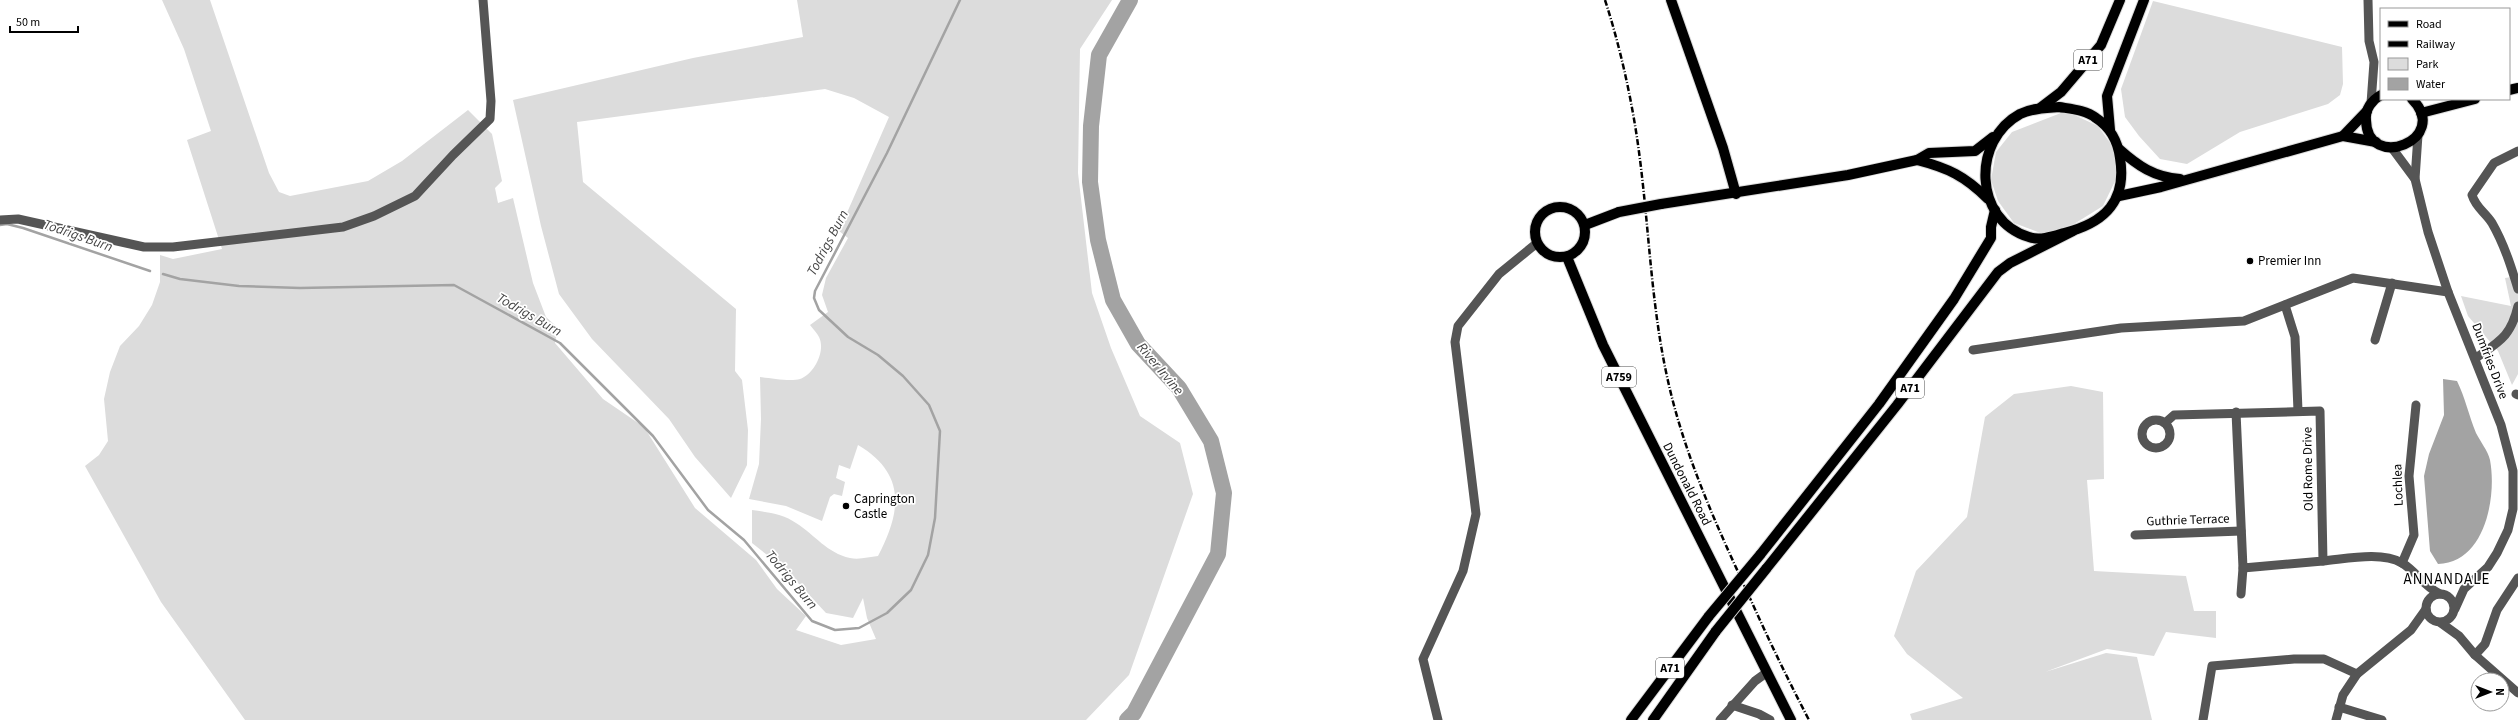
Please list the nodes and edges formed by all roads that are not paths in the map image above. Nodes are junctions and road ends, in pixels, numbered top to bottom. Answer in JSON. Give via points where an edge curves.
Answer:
{"nodes":[{"id":1,"x":483,"y":0,"type":"edge"},
{"id":2,"x":1671,"y":0,"type":"edge"},
{"id":3,"x":2120,"y":0,"type":"edge"},
{"id":4,"x":2144,"y":0,"type":"edge"},
{"id":5,"x":2368,"y":0,"type":"edge"},
{"id":6,"x":2374,"y":62,"type":"junction"},
{"id":7,"x":2380,"y":71,"type":"edge"},
{"id":8,"x":2380,"y":96,"type":"edge"},
{"id":9,"x":2413,"y":100,"type":"edge"},
{"id":10,"x":2471,"y":100,"type":"edge"},
{"id":11,"x":2369,"y":107,"type":"junction"},
{"id":12,"x":2040,"y":108,"type":"junction"},
{"id":13,"x":2421,"y":113,"type":"junction"},
{"id":14,"x":2001,"y":130,"type":"junction"},
{"id":15,"x":2110,"y":130,"type":"junction"},
{"id":16,"x":2418,"y":135,"type":"junction"},
{"id":17,"x":2342,"y":136,"type":"junction"},
{"id":18,"x":2376,"y":142,"type":"junction"},
{"id":19,"x":2392,"y":148,"type":"junction"},
{"id":20,"x":2119,"y":149,"type":"junction"},
{"id":21,"x":2518,"y":150,"type":"edge"},
{"id":22,"x":1917,"y":160,"type":"junction"},
{"id":23,"x":2415,"y":179,"type":"junction"},
{"id":24,"x":2187,"y":180,"type":"junction"},
{"id":25,"x":1736,"y":194,"type":"junction"},
{"id":26,"x":2119,"y":196,"type":"junction"},
{"id":27,"x":1989,"y":200,"type":"junction"},
{"id":28,"x":1995,"y":210,"type":"junction"},
{"id":29,"x":0,"y":220,"type":"edge"},
{"id":30,"x":1584,"y":225,"type":"junction"},
{"id":31,"x":2073,"y":231,"type":"junction"},
{"id":32,"x":1537,"y":243,"type":"junction"},
{"id":33,"x":1566,"y":257,"type":"junction"},
{"id":34,"x":2514,"y":259,"type":"edge"},
{"id":35,"x":2392,"y":283,"type":"junction"},
{"id":36,"x":2518,"y":289,"type":"edge"},
{"id":37,"x":2448,"y":292,"type":"junction"},
{"id":38,"x":2286,"y":305,"type":"junction"},
{"id":39,"x":2518,"y":306,"type":"edge"},
{"id":40,"x":2375,"y":340,"type":"dead end"},
{"id":41,"x":1973,"y":350,"type":"dead end"},
{"id":42,"x":2476,"y":358,"type":"junction"},
{"id":43,"x":2416,"y":404,"type":"dead end"},
{"id":44,"x":2298,"y":411,"type":"junction"},
{"id":45,"x":2236,"y":412,"type":"junction"},
{"id":46,"x":2166,"y":423,"type":"dead end"},
{"id":47,"x":2516,"y":492,"type":"edge"},
{"id":48,"x":2241,"y":531,"type":"junction"},
{"id":49,"x":2135,"y":535,"type":"dead end"},
{"id":50,"x":2323,"y":561,"type":"junction"},
{"id":51,"x":2402,"y":563,"type":"junction"},
{"id":52,"x":2243,"y":568,"type":"junction"},
{"id":53,"x":2418,"y":579,"type":"junction"},
{"id":54,"x":2517,"y":583,"type":"edge"},
{"id":55,"x":2464,"y":589,"type":"junction"},
{"id":56,"x":2241,"y":594,"type":"dead end"},
{"id":57,"x":2442,"y":594,"type":"junction"},
{"id":58,"x":2426,"y":608,"type":"junction"},
{"id":59,"x":2454,"y":611,"type":"junction"},
{"id":60,"x":2438,"y":622,"type":"junction"},
{"id":61,"x":2411,"y":630,"type":"junction"},
{"id":62,"x":2459,"y":636,"type":"junction"},
{"id":63,"x":2475,"y":655,"type":"junction"},
{"id":64,"x":1766,"y":673,"type":"junction"},
{"id":65,"x":2357,"y":674,"type":"junction"},
{"id":66,"x":2518,"y":693,"type":"edge"},
{"id":67,"x":1732,"y":705,"type":"junction"},
{"id":68,"x":2340,"y":707,"type":"junction"},
{"id":69,"x":1438,"y":720,"type":"edge"},
{"id":70,"x":1631,"y":720,"type":"edge"},
{"id":71,"x":1653,"y":720,"type":"edge"},
{"id":72,"x":1720,"y":720,"type":"edge"},
{"id":73,"x":1770,"y":720,"type":"edge"},
{"id":74,"x":1791,"y":720,"type":"edge"},
{"id":75,"x":2203,"y":720,"type":"edge"},
{"id":76,"x":2336,"y":720,"type":"edge"},
{"id":77,"x":2382,"y":720,"type":"edge"}],
"edges":[{"from":1,"to":29,"type":"street","via":[[492,101],[490,119],[415,196],[374,216],[343,227],[173,248],[144,247],[18,219]]},
{"from":2,"to":25,"type":"main road","via":[[1723,148]]},
{"from":3,"to":12,"type":"main road","number":"A71","via":[[2101,45],[2061,92]]},
{"from":4,"to":15,"type":"main road","number":"A71","via":[[2107,96]]},
{"from":5,"to":6,"type":"street","via":[[2369,41]]},
{"from":6,"to":7,"type":"street"},
{"from":6,"to":11,"type":"street"},
{"from":8,"to":11,"type":"main road"},
{"from":9,"to":13,"type":"main road"},
{"from":10,"to":13,"type":"main road"},
{"from":11,"to":17,"type":"main road"},
{"from":11,"to":18,"type":"main road","via":[[2367,128]]},
{"from":12,"to":14,"type":"main road","number":"A71","via":[[2021,114]]},
{"from":12,"to":15,"type":"main road","number":"A71","via":[[2076,110],[2096,117]]},
{"from":13,"to":16,"type":"main road"},
{"from":14,"to":22,"type":"main road","via":[[1975,151],[1929,153]]},
{"from":14,"to":27,"type":"main road","number":"A71","via":[[1986,156],[1985,185]]},
{"from":15,"to":20,"type":"main road","number":"A71"},
{"from":16,"to":19,"type":"main road","via":[[2407,145]]},
{"from":16,"to":23,"type":"street","name":"Dumfries Drive"},
{"from":17,"to":18,"type":"main road"},
{"from":17,"to":24,"type":"main road"},
{"from":18,"to":19,"type":"main road"},
{"from":19,"to":23,"type":"street","name":"Dumfries Drive"},
{"from":20,"to":24,"type":"main road","via":[[2143,169],[2165,178]]},
{"from":20,"to":26,"type":"main road","number":"A71","via":[[2123,175]]},
{"from":21,"to":34,"type":"street","via":[[2494,163],[2472,195]]},
{"from":22,"to":25,"type":"main road","via":[[1848,175]]},
{"from":22,"to":27,"type":"main road","via":[[1958,173]]},
{"from":23,"to":37,"type":"street","name":"Dumfries Drive","via":[[2428,232]]},
{"from":24,"to":26,"type":"main road"},
{"from":25,"to":30,"type":"main road","bridge":true,"via":[[1619,212]]},
{"from":26,"to":31,"type":"main road","number":"A71","via":[[2105,214]]},
{"from":27,"to":28,"type":"main road","number":"A71"},
{"from":28,"to":31,"type":"main road","number":"A71","via":[[2011,228],[2029,238],[2048,238]]},
{"from":28,"to":70,"type":"main road","number":"A71","bridge":true,"via":[[1991,227],[1992,238],[1954,299],[1879,404],[1709,616]]},
{"from":30,"to":32,"type":"main road","via":[[1576,212],[1566,208],[1548,210],[1541,215],[1536,224]]},
{"from":30,"to":33,"type":"main road","via":[[1586,234],[1583,244]]},
{"from":31,"to":71,"type":"main road","number":"A71","bridge":true,"via":[[2010,263],[1998,272],[1897,405],[1716,631]]},
{"from":32,"to":33,"type":"main road","via":[[1549,256]]},
{"from":32,"to":69,"type":"street","via":[[1499,274],[1458,326],[1455,342],[1476,514],[1464,570],[1423,658]]},
{"from":33,"to":64,"type":"main road","name":"Dundonald Road","number":"A759","via":[[1603,345]]},
{"from":34,"to":36,"type":"street"},
{"from":35,"to":37,"type":"street"},
{"from":35,"to":38,"type":"street","via":[[2353,278]]},
{"from":35,"to":40,"type":"street"},
{"from":37,"to":42,"type":"street","name":"Dumfries Drive"},
{"from":38,"to":41,"type":"street","via":[[2244,321],[2121,328]]},
{"from":38,"to":44,"type":"street","via":[[2295,337]]},
{"from":39,"to":42,"type":"street","via":[[2514,325],[2497,343]]},
{"from":42,"to":47,"type":"street","name":"Dumfries Drive","via":[[2509,452]]},
{"from":43,"to":51,"type":"street","name":"Lochlea","via":[[2409,476],[2414,535]]},
{"from":44,"to":45,"type":"street","name":"Old Rome Drive"},
{"from":44,"to":50,"type":"street","name":"Old Rome Drive","via":[[2320,411]]},
{"from":45,"to":46,"type":"street","name":"Old Rome Drive","via":[[2174,415]]},
{"from":45,"to":48,"type":"street"},
{"from":47,"to":55,"type":"street","name":"Dumfries Drive","via":[[2508,530],[2498,553],[2488,567]]},
{"from":48,"to":49,"type":"street","name":"Guthrie Terrace"},
{"from":48,"to":52,"type":"street"},
{"from":50,"to":51,"type":"street","via":[[2376,558]]},
{"from":50,"to":52,"type":"street"},
{"from":51,"to":53,"type":"street"},
{"from":52,"to":56,"type":"street"},
{"from":53,"to":57,"type":"street","via":[[2429,589]]},
{"from":53,"to":58,"type":"street"},
{"from":54,"to":63,"type":"street","via":[[2497,610],[2485,644]]},
{"from":55,"to":57,"type":"street","name":"Dumfries Drive"},
{"from":55,"to":59,"type":"street","name":"Dumfries Drive"},
{"from":57,"to":58,"type":"street","via":[[2432,596]]},
{"from":57,"to":59,"type":"street","via":[[2452,601]]},
{"from":58,"to":60,"type":"street","via":[[2431,619]]},
{"from":58,"to":61,"type":"street"},
{"from":59,"to":60,"type":"street","via":[[2448,620]]},
{"from":59,"to":62,"type":"street"},
{"from":60,"to":61,"type":"street","via":[[2424,624]]},
{"from":60,"to":62,"type":"street"},
{"from":61,"to":65,"type":"street"},
{"from":62,"to":63,"type":"street"},
{"from":63,"to":66,"type":"street"},
{"from":64,"to":67,"type":"street"},
{"from":64,"to":74,"type":"main road","name":"Dundonald Road","number":"A759"},
{"from":65,"to":68,"type":"street","via":[[2343,695]]},
{"from":65,"to":75,"type":"street","via":[[2324,659],[2212,666]]},
{"from":67,"to":72,"type":"street"},
{"from":67,"to":73,"type":"street"},
{"from":68,"to":76,"type":"street"},
{"from":68,"to":77,"type":"street"}]}
